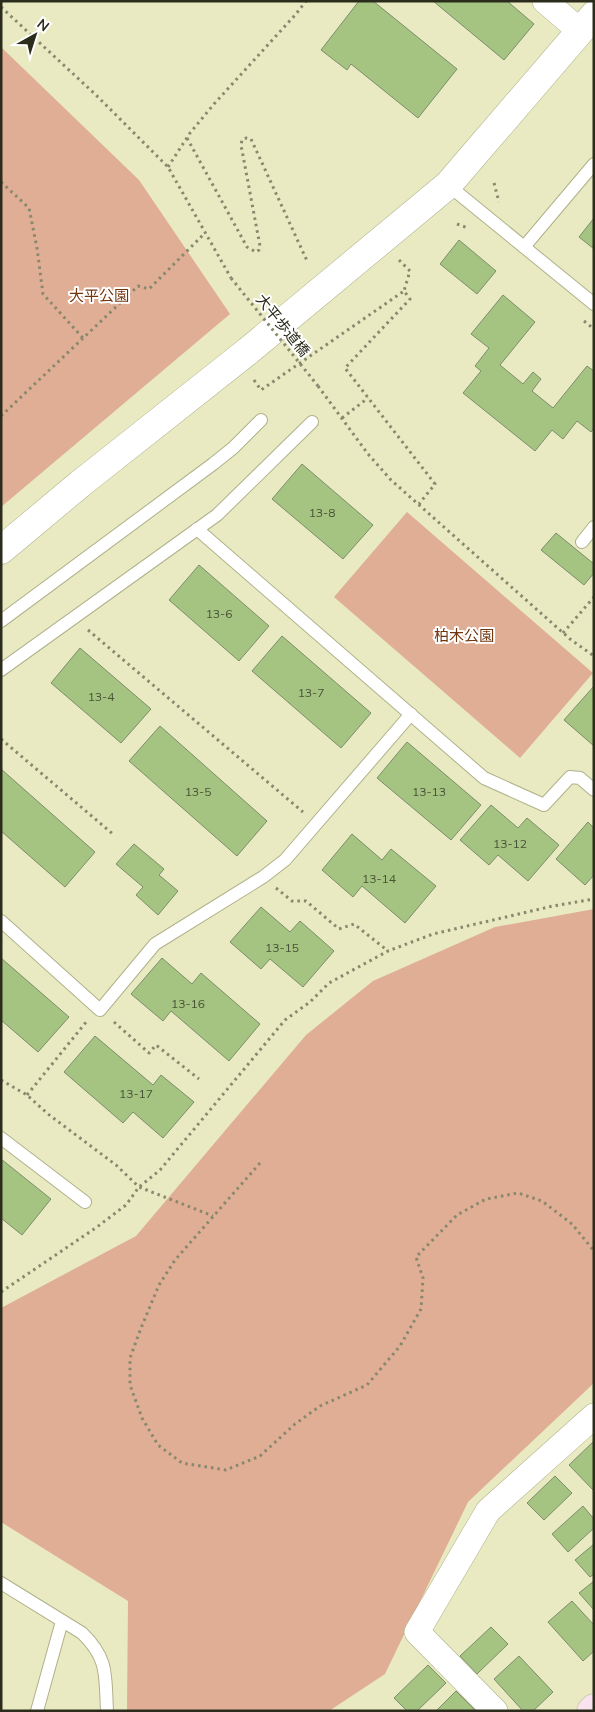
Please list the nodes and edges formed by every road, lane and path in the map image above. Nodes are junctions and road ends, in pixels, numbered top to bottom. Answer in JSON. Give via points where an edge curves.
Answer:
{"nodes":[{"id":1,"x":306,"y":1,"type":"edge"},
{"id":2,"x":545,"y":1,"type":"edge"},
{"id":3,"x":1,"y":7,"type":"edge"},
{"id":4,"x":587,"y":22,"type":"edge"},
{"id":5,"x":187,"y":138,"type":"junction"},
{"id":6,"x":594,"y":164,"type":"edge"},
{"id":7,"x":168,"y":167,"type":"junction"},
{"id":8,"x":1,"y":182,"type":"edge"},
{"id":9,"x":448,"y":185,"type":"junction"},
{"id":10,"x":205,"y":233,"type":"junction"},
{"id":11,"x":524,"y":248,"type":"junction"},
{"id":12,"x":399,"y":260,"type":"dead end"},
{"id":13,"x":308,"y":263,"type":"dead end"},
{"id":14,"x":404,"y":291,"type":"junction"},
{"id":15,"x":594,"y":304,"type":"edge"},
{"id":16,"x":582,"y":320,"type":"dead end"},
{"id":17,"x":594,"y":329,"type":"edge"},
{"id":18,"x":83,"y":338,"type":"junction"},
{"id":19,"x":254,"y":380,"type":"dead end"},
{"id":20,"x":368,"y":398,"type":"junction"},
{"id":21,"x":1,"y":416,"type":"edge"},
{"id":22,"x":342,"y":418,"type":"junction"},
{"id":23,"x":261,"y":420,"type":"dead end"},
{"id":24,"x":312,"y":422,"type":"dead end"},
{"id":25,"x":419,"y":504,"type":"junction"},
{"id":26,"x":594,"y":527,"type":"edge"},
{"id":27,"x":197,"y":529,"type":"junction"},
{"id":28,"x":582,"y":542,"type":"dead end"},
{"id":29,"x":1,"y":550,"type":"edge"},
{"id":30,"x":594,"y":597,"type":"edge"},
{"id":31,"x":74,"y":618,"type":"junction"},
{"id":32,"x":1,"y":621,"type":"edge"},
{"id":33,"x":563,"y":633,"type":"junction"},
{"id":34,"x":594,"y":656,"type":"edge"},
{"id":35,"x":1,"y":670,"type":"edge"},
{"id":36,"x":411,"y":714,"type":"junction"},
{"id":37,"x":1,"y":739,"type":"edge"},
{"id":38,"x":594,"y":790,"type":"edge"},
{"id":39,"x":317,"y":824,"type":"junction"},
{"id":40,"x":114,"y":835,"type":"dead end"},
{"id":41,"x":263,"y":877,"type":"junction"},
{"id":42,"x":594,"y":899,"type":"edge"},
{"id":43,"x":1,"y":921,"type":"edge"},
{"id":44,"x":388,"y":951,"type":"junction"},
{"id":45,"x":100,"y":1010,"type":"junction"},
{"id":46,"x":199,"y":1079,"type":"dead end"},
{"id":47,"x":1,"y":1080,"type":"edge"},
{"id":48,"x":27,"y":1095,"type":"junction"},
{"id":49,"x":1,"y":1138,"type":"edge"},
{"id":50,"x":260,"y":1163,"type":"dead end"},
{"id":51,"x":139,"y":1187,"type":"junction"},
{"id":52,"x":85,"y":1202,"type":"dead end"},
{"id":53,"x":214,"y":1216,"type":"junction"},
{"id":54,"x":594,"y":1251,"type":"edge"},
{"id":55,"x":2,"y":1289,"type":"edge"},
{"id":56,"x":594,"y":1416,"type":"edge"},
{"id":57,"x":1,"y":1583,"type":"edge"},
{"id":58,"x":62,"y":1621,"type":"junction"},
{"id":59,"x":37,"y":1711,"type":"edge"},
{"id":60,"x":107,"y":1711,"type":"edge"},
{"id":61,"x":495,"y":1711,"type":"edge"}],
"edges":[{"from":1,"to":5,"type":"path"},
{"from":2,"to":4,"type":"street"},
{"from":3,"to":7,"type":"path","name":"大平歩道橋"},
{"from":4,"to":9,"type":"street"},
{"from":5,"to":7,"type":"path"},
{"from":5,"to":13,"type":"path","via":[[247,247],[256,252],[260,246],[242,145],[242,140],[251,139]]},
{"from":6,"to":11,"type":"lane"},
{"from":7,"to":10,"type":"path","name":"大平歩道橋"},
{"from":8,"to":18,"type":"path","via":[[29,208],[43,294]]},
{"from":9,"to":11,"type":"lane"},
{"from":9,"to":29,"type":"street"},
{"from":10,"to":18,"type":"path","via":[[149,289],[138,286]]},
{"from":10,"to":22,"type":"path","name":"大平歩道橋","bridge":true,"via":[[231,278]]},
{"from":11,"to":15,"type":"lane"},
{"from":12,"to":14,"type":"path","via":[[410,271]]},
{"from":14,"to":19,"type":"path","via":[[262,390]]},
{"from":14,"to":20,"type":"path","via":[[410,299],[345,368]]},
{"from":16,"to":17,"type":"path"},
{"from":18,"to":21,"type":"path"},
{"from":20,"to":22,"type":"path"},
{"from":20,"to":25,"type":"path","via":[[435,484]]},
{"from":22,"to":25,"type":"path","name":"大平歩道橋","via":[[391,480]]},
{"from":23,"to":32,"type":"lane","via":[[214,464]]},
{"from":24,"to":27,"type":"lane","via":[[217,515]]},
{"from":25,"to":33,"type":"path","name":"大平歩道橋"},
{"from":26,"to":28,"type":"lane"},
{"from":27,"to":31,"type":"lane"},
{"from":27,"to":36,"type":"lane"},
{"from":30,"to":33,"type":"path"},
{"from":31,"to":35,"type":"lane"},
{"from":31,"to":39,"type":"path"},
{"from":33,"to":34,"type":"path","name":"大平歩道橋"},
{"from":36,"to":38,"type":"lane","via":[[484,778],[544,805],[570,777],[580,778]]},
{"from":36,"to":39,"type":"lane"},
{"from":37,"to":40,"type":"path"},
{"from":39,"to":41,"type":"lane","via":[[285,860]]},
{"from":41,"to":44,"type":"path","via":[[292,901],[306,901],[339,929],[354,924]]},
{"from":41,"to":45,"type":"lane","via":[[155,944]]},
{"from":42,"to":44,"type":"path","via":[[433,934]]},
{"from":43,"to":45,"type":"lane"},
{"from":44,"to":51,"type":"path","via":[[329,983],[310,1002],[284,1020],[160,1170]]},
{"from":45,"to":46,"type":"path","via":[[150,1052],[156,1045]]},
{"from":45,"to":48,"type":"path","via":[[86,1022]]},
{"from":47,"to":48,"type":"path"},
{"from":48,"to":51,"type":"path"},
{"from":49,"to":52,"type":"lane"},
{"from":50,"to":53,"type":"path"},
{"from":51,"to":53,"type":"path"},
{"from":51,"to":55,"type":"path","via":[[126,1205],[98,1227]]},
{"from":53,"to":54,"type":"path","via":[[175,1260],[160,1285],[130,1358],[130,1385],[142,1418],[158,1445],[182,1463],[226,1470],[260,1456],[320,1406],[367,1385],[400,1346],[421,1309],[424,1278],[416,1257],[457,1215],[486,1198],[518,1193],[542,1200],[572,1224]]},
{"from":56,"to":61,"type":"street","via":[[488,1511],[417,1632]]},
{"from":57,"to":58,"type":"lane"},
{"from":58,"to":59,"type":"lane"},
{"from":58,"to":60,"type":"lane","via":[[82,1633],[100,1655],[105,1669]]}]}
